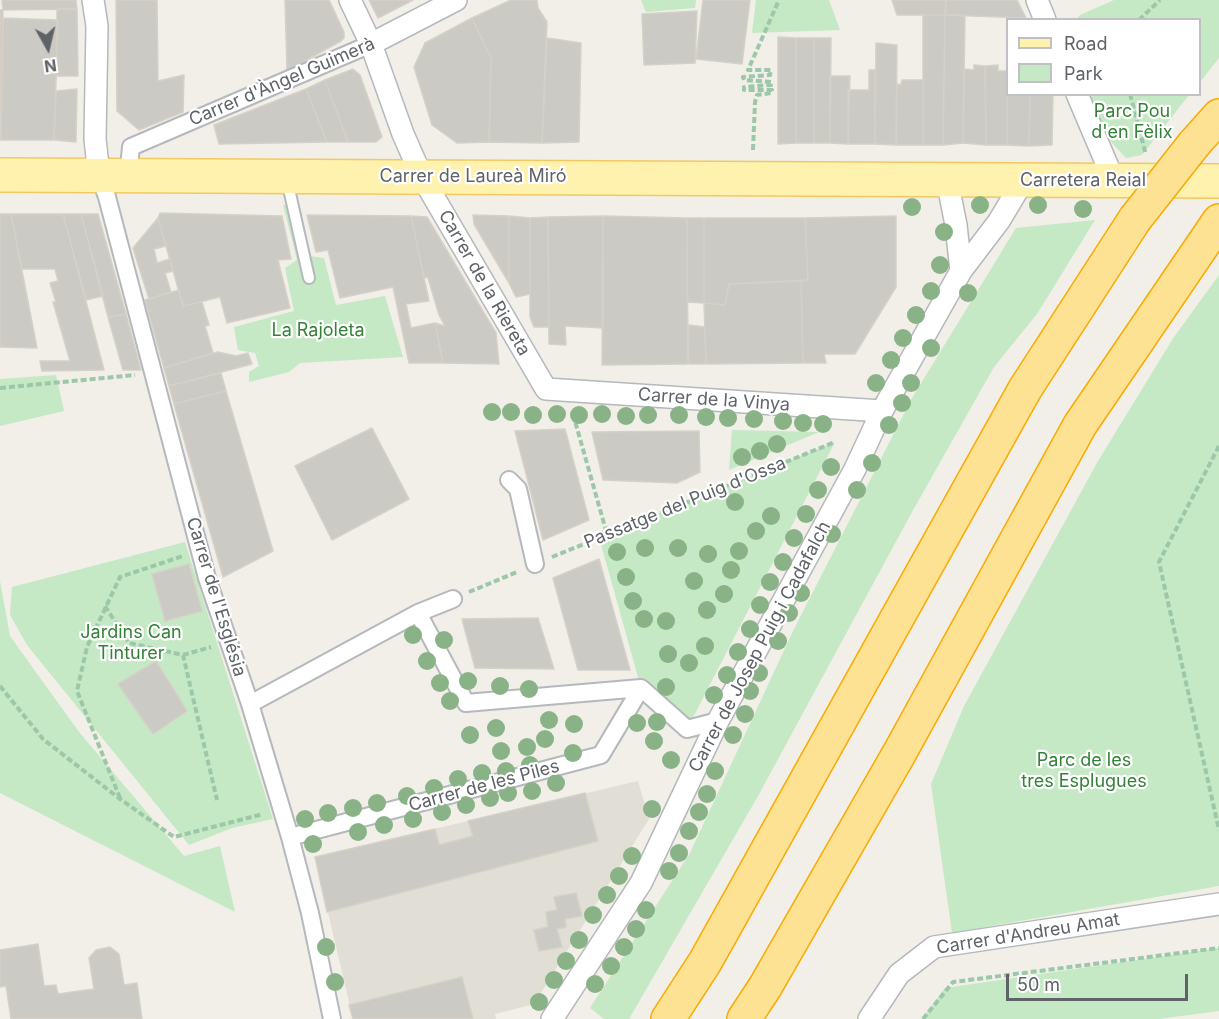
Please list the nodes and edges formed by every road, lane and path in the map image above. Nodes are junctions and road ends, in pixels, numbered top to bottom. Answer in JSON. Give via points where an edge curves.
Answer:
{"nodes":[{"id":1,"x":93,"y":0,"type":"edge"},
{"id":2,"x":350,"y":0,"type":"edge"},
{"id":3,"x":456,"y":0,"type":"edge"},
{"id":4,"x":779,"y":0,"type":"edge"},
{"id":5,"x":1037,"y":0,"type":"edge"},
{"id":6,"x":1160,"y":0,"type":"edge"},
{"id":7,"x":1044,"y":18,"type":"edge"},
{"id":8,"x":1141,"y":18,"type":"edge"},
{"id":9,"x":371,"y":44,"type":"junction"},
{"id":10,"x":1078,"y":96,"type":"edge"},
{"id":11,"x":1131,"y":96,"type":"edge"},
{"id":12,"x":1219,"y":116,"type":"edge"},
{"id":13,"x":1145,"y":152,"type":"dead end"},
{"id":14,"x":0,"y":175,"type":"edge"},
{"id":15,"x":114,"y":176,"type":"junction"},
{"id":16,"x":286,"y":176,"type":"junction"},
{"id":17,"x":422,"y":177,"type":"junction"},
{"id":18,"x":753,"y":179,"type":"junction"},
{"id":19,"x":946,"y":180,"type":"junction"},
{"id":20,"x":1023,"y":181,"type":"junction"},
{"id":21,"x":1114,"y":181,"type":"junction"},
{"id":22,"x":1219,"y":182,"type":"edge"},
{"id":23,"x":1218,"y":222,"type":"edge"},
{"id":24,"x":961,"y":271,"type":"junction"},
{"id":25,"x":309,"y":278,"type":"dead end"},
{"id":26,"x":153,"y":373,"type":"junction"},
{"id":27,"x":0,"y":388,"type":"edge"},
{"id":28,"x":546,"y":389,"type":"joint"},
{"id":29,"x":573,"y":411,"type":"dead end"},
{"id":30,"x":882,"y":411,"type":"junction"},
{"id":31,"x":835,"y":442,"type":"dead end"},
{"id":32,"x":1219,"y":446,"type":"edge"},
{"id":33,"x":509,"y":480,"type":"dead end"},
{"id":34,"x":607,"y":534,"type":"junction"},
{"id":35,"x":201,"y":552,"type":"junction"},
{"id":36,"x":535,"y":564,"type":"junction"},
{"id":37,"x":453,"y":598,"type":"joint"},
{"id":38,"x":105,"y":605,"type":"junction"},
{"id":39,"x":418,"y":613,"type":"junction"},
{"id":40,"x":229,"y":642,"type":"junction"},
{"id":41,"x":183,"y":655,"type":"junction"},
{"id":42,"x":0,"y":686,"type":"edge"},
{"id":43,"x":642,"y":688,"type":"junction"},
{"id":44,"x":250,"y":704,"type":"junction"},
{"id":45,"x":718,"y":721,"type":"junction"},
{"id":46,"x":120,"y":799,"type":"junction"},
{"id":47,"x":217,"y":800,"type":"dead end"},
{"id":48,"x":271,"y":812,"type":"dead end"},
{"id":49,"x":1219,"y":830,"type":"edge"},
{"id":50,"x":290,"y":837,"type":"junction"},
{"id":51,"x":1219,"y":904,"type":"edge"},
{"id":52,"x":1219,"y":948,"type":"edge"},
{"id":53,"x":332,"y":1019,"type":"edge"},
{"id":54,"x":552,"y":1019,"type":"edge"},
{"id":55,"x":668,"y":1019,"type":"edge"},
{"id":56,"x":744,"y":1019,"type":"edge"},
{"id":57,"x":868,"y":1019,"type":"edge"},
{"id":58,"x":923,"y":1019,"type":"edge"}],
"edges":[{"from":1,"to":15,"type":"street","via":[[97,26],[95,139]]},
{"from":2,"to":9,"type":"street","name":"Carrer de la Riereta"},
{"from":3,"to":9,"type":"street","name":"Carrer d'Àngel Guimerà"},
{"from":4,"to":18,"type":"path","via":[[748,70],[771,70],[770,75],[743,77],[772,82],[744,87],[772,90],[757,95],[754,102]]},
{"from":5,"to":7,"type":"street"},
{"from":6,"to":8,"type":"path"},
{"from":9,"to":15,"type":"street","name":"Carrer d'Àngel Guimerà","via":[[131,147]]},
{"from":9,"to":17,"type":"street","name":"Carrer de la Riereta"},
{"from":10,"to":21,"type":"street"},
{"from":11,"to":13,"type":"path"},
{"from":12,"to":55,"type":"highway","bridge":true,"via":[[1136,219],[1025,389],[705,962]]},
{"from":14,"to":15,"type":"main road","name":"Carrer de Laureà Miró"},
{"from":15,"to":16,"type":"main road","name":"Carrer de Laureà Miró"},
{"from":15,"to":26,"type":"street","name":"Carrer de l'Església","via":[[110,207]]},
{"from":16,"to":17,"type":"main road","name":"Carrer de Laureà Miró"},
{"from":16,"to":25,"type":"lane"},
{"from":17,"to":18,"type":"main road","name":"Carrer de Laureà Miró"},
{"from":17,"to":28,"type":"street","name":"Carrer de la Riereta"},
{"from":18,"to":19,"type":"main road","name":"Carrer de Laureà Miró"},
{"from":19,"to":20,"type":"main road","name":"Carretera Reial"},
{"from":19,"to":24,"type":"street"},
{"from":20,"to":21,"type":"main road","name":"Carretera Reial"},
{"from":20,"to":24,"type":"street","name":"Carrer de Josep Puig i Cadafalch"},
{"from":21,"to":22,"type":"main road","name":"Carretera Reial"},
{"from":23,"to":56,"type":"highway","via":[[1080,425],[900,752]]},
{"from":24,"to":30,"type":"street","name":"Carrer de Josep Puig i Cadafalch"},
{"from":26,"to":27,"type":"path"},
{"from":26,"to":35,"type":"street","name":"Carrer de l'Església"},
{"from":28,"to":30,"type":"street","name":"Carrer de la Vinya"},
{"from":29,"to":34,"type":"path"},
{"from":30,"to":45,"type":"street","name":"Carrer de Josep Puig i Cadafalch","via":[[855,469]]},
{"from":31,"to":34,"type":"path","name":"Passatge del Puig d'Ossa"},
{"from":32,"to":49,"type":"path","via":[[1159,562]]},
{"from":33,"to":36,"type":"street","via":[[518,489]]},
{"from":34,"to":36,"type":"path","name":"Passatge del Puig d'Ossa"},
{"from":35,"to":38,"type":"path","via":[[120,577]]},
{"from":35,"to":40,"type":"street","name":"Carrer de l'Església"},
{"from":36,"to":37,"type":"path","name":"Passatge del Puig d'Ossa"},
{"from":37,"to":39,"type":"street"},
{"from":38,"to":41,"type":"path","via":[[129,643]]},
{"from":38,"to":46,"type":"path","via":[[87,647],[77,691]]},
{"from":39,"to":43,"type":"street","via":[[466,703]]},
{"from":39,"to":44,"type":"street"},
{"from":40,"to":41,"type":"path"},
{"from":40,"to":44,"type":"street","name":"Carrer de l'Església"},
{"from":41,"to":47,"type":"path"},
{"from":42,"to":46,"type":"path","via":[[43,739]]},
{"from":43,"to":45,"type":"street","via":[[687,729]]},
{"from":43,"to":50,"type":"street","name":"Carrer de les Piles","via":[[601,755]]},
{"from":44,"to":50,"type":"street","name":"Carrer de l'Església"},
{"from":45,"to":54,"type":"street","name":"Carrer de Josep Puig i Cadafalch","via":[[641,883]]},
{"from":46,"to":48,"type":"path","via":[[174,837]]},
{"from":50,"to":53,"type":"street","name":"Carrer de l'Església"},
{"from":51,"to":57,"type":"street","name":"Carrer d'Andreu Amat","via":[[934,946],[899,974]]},
{"from":52,"to":58,"type":"path","via":[[953,982]]}]}
